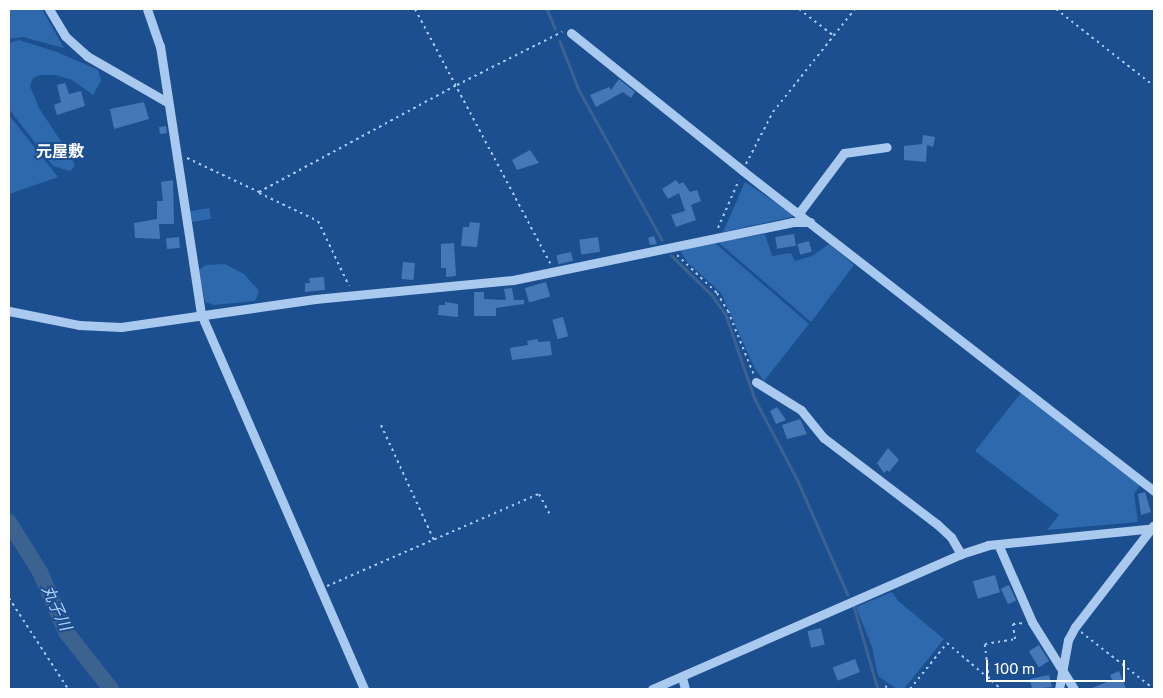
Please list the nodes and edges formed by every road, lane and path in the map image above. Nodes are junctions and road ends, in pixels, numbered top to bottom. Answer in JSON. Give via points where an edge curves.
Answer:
{"nodes":[{"id":1,"x":49,"y":9,"type":"edge"},
{"id":2,"x":147,"y":9,"type":"edge"},
{"id":3,"x":415,"y":9,"type":"edge"},
{"id":4,"x":799,"y":9,"type":"edge"},
{"id":5,"x":855,"y":9,"type":"edge"},
{"id":6,"x":1056,"y":9,"type":"edge"},
{"id":7,"x":572,"y":33,"type":"joint"},
{"id":8,"x":834,"y":36,"type":"junction"},
{"id":9,"x":457,"y":84,"type":"junction"},
{"id":10,"x":1154,"y":86,"type":"edge"},
{"id":11,"x":167,"y":102,"type":"junction"},
{"id":12,"x":886,"y":147,"type":"dead end"},
{"id":13,"x":175,"y":152,"type":"junction"},
{"id":14,"x":742,"y":171,"type":"junction"},
{"id":15,"x":259,"y":192,"type":"junction"},
{"id":16,"x":798,"y":213,"type":"junction"},
{"id":17,"x":810,"y":222,"type":"junction"},
{"id":18,"x":713,"y":238,"type":"junction"},
{"id":19,"x":671,"y":246,"type":"junction"},
{"id":20,"x":555,"y":273,"type":"junction"},
{"id":21,"x":354,"y":295,"type":"junction"},
{"id":22,"x":9,"y":311,"type":"edge"},
{"id":23,"x":201,"y":314,"type":"junction"},
{"id":24,"x":756,"y":382,"type":"joint"},
{"id":25,"x":381,"y":425,"type":"dead end"},
{"id":26,"x":1154,"y":491,"type":"edge"},
{"id":27,"x":550,"y":515,"type":"dead end"},
{"id":28,"x":1153,"y":527,"type":"edge"},
{"id":29,"x":434,"y":540,"type":"junction"},
{"id":30,"x":998,"y":544,"type":"junction"},
{"id":31,"x":961,"y":554,"type":"junction"},
{"id":32,"x":321,"y":589,"type":"junction"},
{"id":33,"x":9,"y":598,"type":"edge"},
{"id":34,"x":1032,"y":622,"type":"junction"},
{"id":35,"x":1075,"y":627,"type":"junction"},
{"id":36,"x":1062,"y":670,"type":"junction"},
{"id":37,"x":682,"y":677,"type":"junction"},
{"id":38,"x":989,"y":679,"type":"junction"},
{"id":39,"x":885,"y":686,"type":"dead end"},
{"id":40,"x":68,"y":689,"type":"edge"},
{"id":41,"x":364,"y":689,"type":"edge"},
{"id":42,"x":652,"y":689,"type":"edge"},
{"id":43,"x":685,"y":689,"type":"edge"},
{"id":44,"x":889,"y":689,"type":"edge"},
{"id":45,"x":910,"y":689,"type":"edge"},
{"id":46,"x":1001,"y":689,"type":"edge"},
{"id":47,"x":1058,"y":689,"type":"edge"},
{"id":48,"x":1074,"y":689,"type":"edge"},
{"id":49,"x":1154,"y":689,"type":"edge"}],
"edges":[{"from":1,"to":11,"type":"street","via":[[65,36],[87,56]]},
{"from":2,"to":11,"type":"street","via":[[160,46]]},
{"from":3,"to":9,"type":"path"},
{"from":4,"to":8,"type":"path"},
{"from":5,"to":8,"type":"path"},
{"from":6,"to":10,"type":"path"},
{"from":7,"to":9,"type":"path","via":[[563,32]]},
{"from":7,"to":14,"type":"street"},
{"from":8,"to":14,"type":"path","via":[[773,112]]},
{"from":9,"to":15,"type":"path"},
{"from":9,"to":20,"type":"path"},
{"from":11,"to":13,"type":"street"},
{"from":12,"to":16,"type":"street","via":[[844,153]]},
{"from":13,"to":15,"type":"path"},
{"from":13,"to":23,"type":"street"},
{"from":14,"to":16,"type":"street"},
{"from":14,"to":18,"type":"path"},
{"from":15,"to":21,"type":"path","via":[[318,220]]},
{"from":16,"to":17,"type":"street"},
{"from":17,"to":18,"type":"street","via":[[793,222]]},
{"from":17,"to":26,"type":"street"},
{"from":18,"to":19,"type":"street"},
{"from":19,"to":20,"type":"street"},
{"from":19,"to":24,"type":"path","via":[[686,267],[716,293],[728,311]]},
{"from":20,"to":21,"type":"street"},
{"from":21,"to":23,"type":"street"},
{"from":22,"to":23,"type":"street","via":[[79,325],[121,327]]},
{"from":23,"to":32,"type":"street"},
{"from":24,"to":31,"type":"street","via":[[801,410],[824,438],[937,524],[951,537]]},
{"from":25,"to":29,"type":"path"},
{"from":27,"to":29,"type":"path","via":[[539,494]]},
{"from":28,"to":30,"type":"street"},
{"from":28,"to":35,"type":"street"},
{"from":29,"to":32,"type":"path"},
{"from":30,"to":31,"type":"street"},
{"from":30,"to":34,"type":"street"},
{"from":31,"to":37,"type":"street"},
{"from":32,"to":41,"type":"street"},
{"from":33,"to":40,"type":"path"},
{"from":34,"to":36,"type":"street"},
{"from":34,"to":38,"type":"path","via":[[1013,624],[1015,639],[985,644]]},
{"from":35,"to":36,"type":"street","via":[[1068,640]]},
{"from":35,"to":49,"type":"path"},
{"from":36,"to":47,"type":"street"},
{"from":36,"to":48,"type":"street"},
{"from":37,"to":42,"type":"street"},
{"from":37,"to":43,"type":"street"},
{"from":38,"to":45,"type":"path","via":[[947,643]]},
{"from":38,"to":46,"type":"path"},
{"from":39,"to":44,"type":"path"}]}
